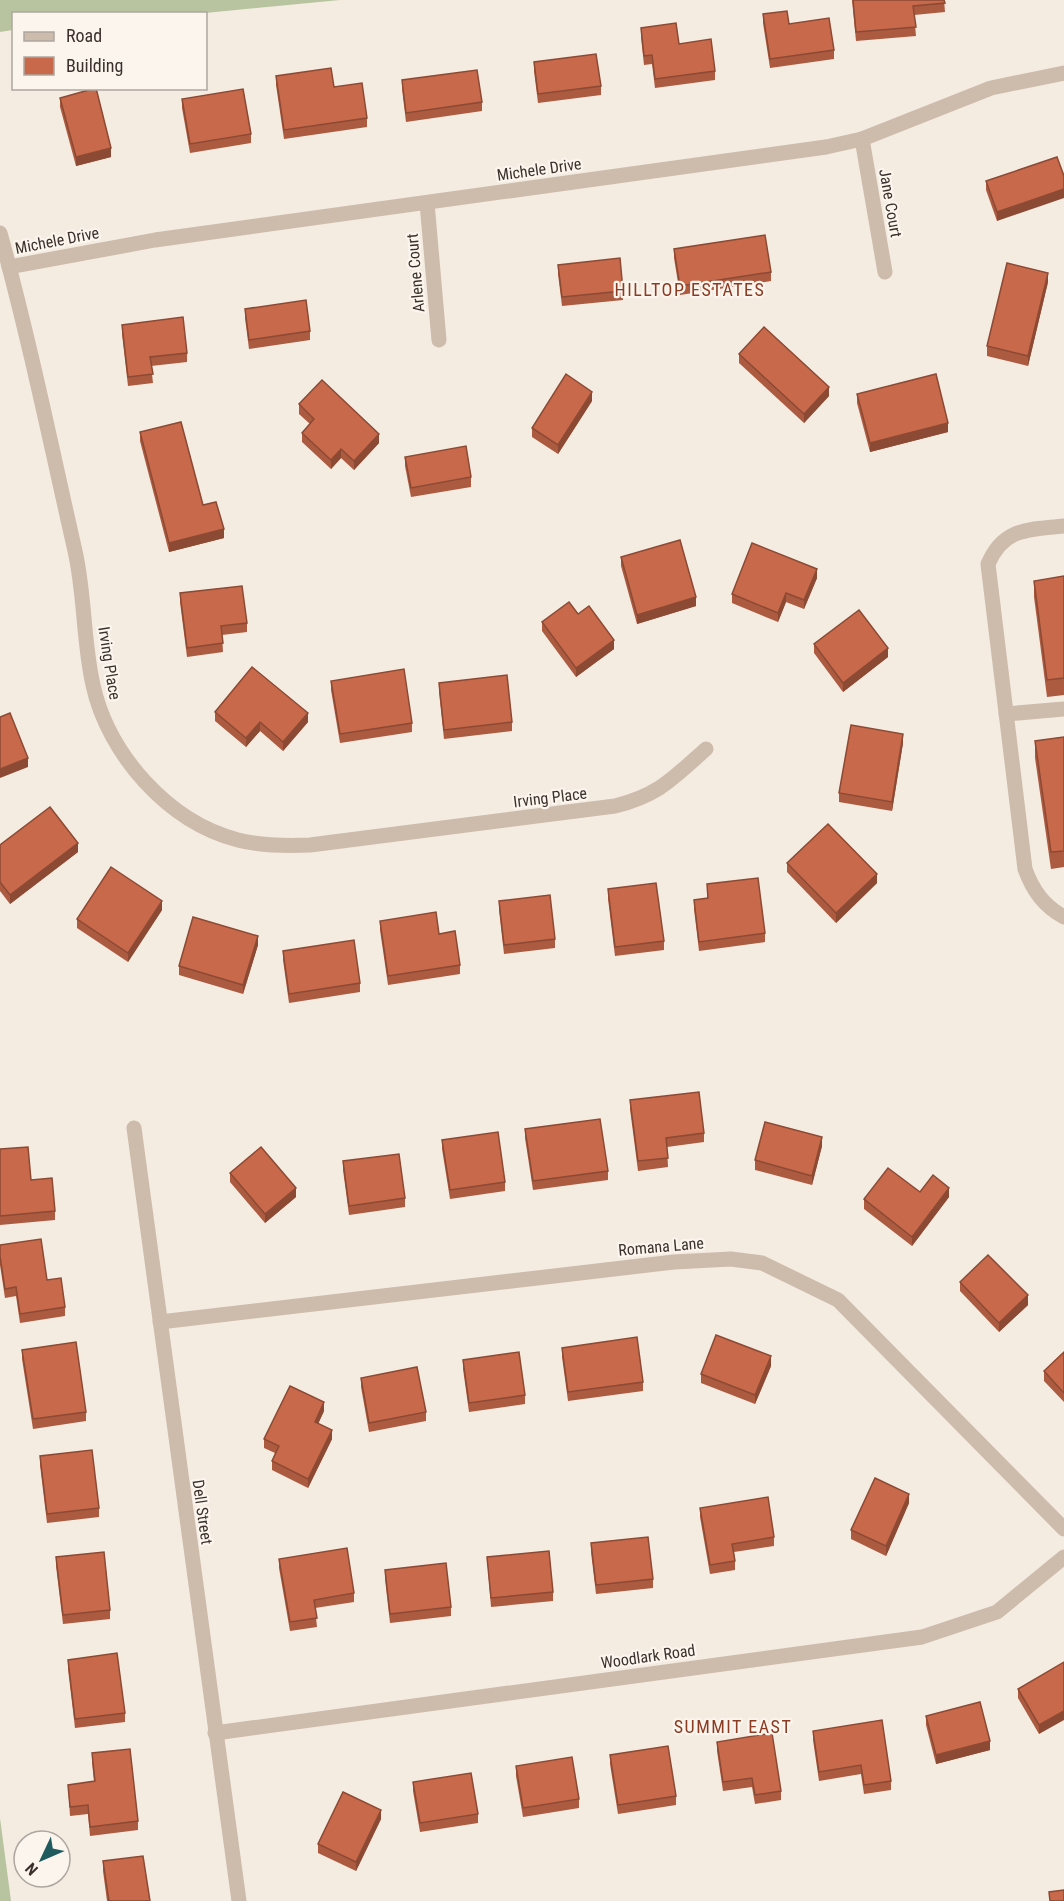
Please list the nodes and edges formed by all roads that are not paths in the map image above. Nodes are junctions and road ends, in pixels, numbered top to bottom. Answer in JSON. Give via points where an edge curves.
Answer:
{"nodes":[{"id":1,"x":1064,"y":73,"type":"edge"},
{"id":2,"x":862,"y":139,"type":"junction"},
{"id":3,"x":427,"y":203,"type":"junction"},
{"id":4,"x":0,"y":233,"type":"edge"},
{"id":5,"x":9,"y":267,"type":"junction"},
{"id":6,"x":885,"y":272,"type":"dead end"},
{"id":7,"x":439,"y":340,"type":"dead end"},
{"id":8,"x":1064,"y":526,"type":"edge"},
{"id":9,"x":1064,"y":709,"type":"edge"},
{"id":10,"x":1006,"y":714,"type":"junction"},
{"id":11,"x":705,"y":749,"type":"dead end"},
{"id":12,"x":1064,"y":917,"type":"edge"},
{"id":13,"x":134,"y":1128,"type":"dead end"},
{"id":14,"x":160,"y":1322,"type":"junction"},
{"id":15,"x":1064,"y":1529,"type":"edge"},
{"id":16,"x":1064,"y":1557,"type":"edge"},
{"id":17,"x":215,"y":1733,"type":"junction"},
{"id":18,"x":239,"y":1901,"type":"edge"}],
"edges":[{"from":1,"to":2,"type":"street","name":"Michele Drive","via":[[992,88]]},
{"from":2,"to":3,"type":"street","name":"Michele Drive"},
{"from":2,"to":6,"type":"street","name":"Jane Court"},
{"from":3,"to":5,"type":"street","name":"Michele Drive","via":[[155,240]]},
{"from":3,"to":7,"type":"street","name":"Arlene Court"},
{"from":4,"to":5,"type":"street","name":"Irving Place"},
{"from":5,"to":11,"type":"street","name":"Irving Place","via":[[81,581],[92,684],[100,712],[130,764],[176,809],[214,832],[238,840],[310,845],[615,807],[643,799]]},
{"from":8,"to":10,"type":"street","via":[[1011,534],[996,548],[988,564]]},
{"from":9,"to":10,"type":"street"},
{"from":10,"to":12,"type":"street","via":[[1025,869],[1041,900]]},
{"from":13,"to":14,"type":"street","name":"Dell Street"},
{"from":14,"to":15,"type":"street","name":"Romana Lane","via":[[674,1262],[731,1259],[762,1263],[838,1300]]},
{"from":14,"to":17,"type":"street","name":"Dell Street"},
{"from":16,"to":17,"type":"street","name":"Woodlark Road","via":[[997,1612],[922,1637]]},
{"from":17,"to":18,"type":"street","name":"Dell Street"}]}
